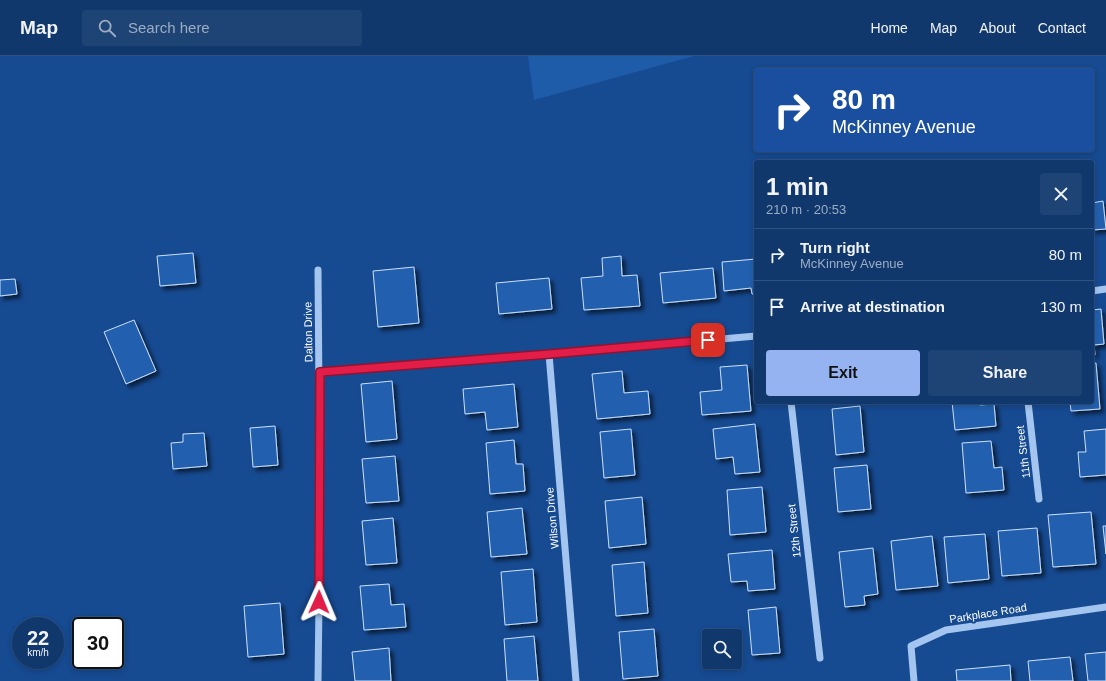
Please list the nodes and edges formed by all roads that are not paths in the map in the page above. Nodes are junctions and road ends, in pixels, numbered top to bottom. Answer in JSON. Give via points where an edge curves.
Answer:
{"nodes":[{"id":1,"x":318,"y":270,"type":"dead end"},
{"id":2,"x":1106,"y":289,"type":"edge"},
{"id":3,"x":1094,"y":291,"type":"edge"},
{"id":4,"x":754,"y":336,"type":"edge"},
{"id":5,"x":550,"y":354,"type":"junction"},
{"id":6,"x":320,"y":372,"type":"junction"},
{"id":7,"x":791,"y":404,"type":"edge"},
{"id":8,"x":1028,"y":404,"type":"edge"},
{"id":9,"x":1039,"y":499,"type":"dead end"},
{"id":10,"x":1106,"y":607,"type":"edge"},
{"id":11,"x":820,"y":658,"type":"dead end"},
{"id":12,"x":318,"y":681,"type":"edge"},
{"id":13,"x":576,"y":681,"type":"edge"},
{"id":14,"x":914,"y":681,"type":"edge"}],
"edges":[{"from":1,"to":6,"type":"street","name":"Dalton Drive"},
{"from":2,"to":3,"type":"street"},
{"from":4,"to":5,"type":"street"},
{"from":5,"to":6,"type":"street"},
{"from":5,"to":13,"type":"street","name":"Wilson Drive"},
{"from":6,"to":12,"type":"street","name":"Dalton Drive"},
{"from":7,"to":11,"type":"street","name":"12th Street"},
{"from":8,"to":9,"type":"street","name":"11th Street"},
{"from":10,"to":14,"type":"street","name":"Parkplace Road","via":[[946,630],[911,646]]}]}
